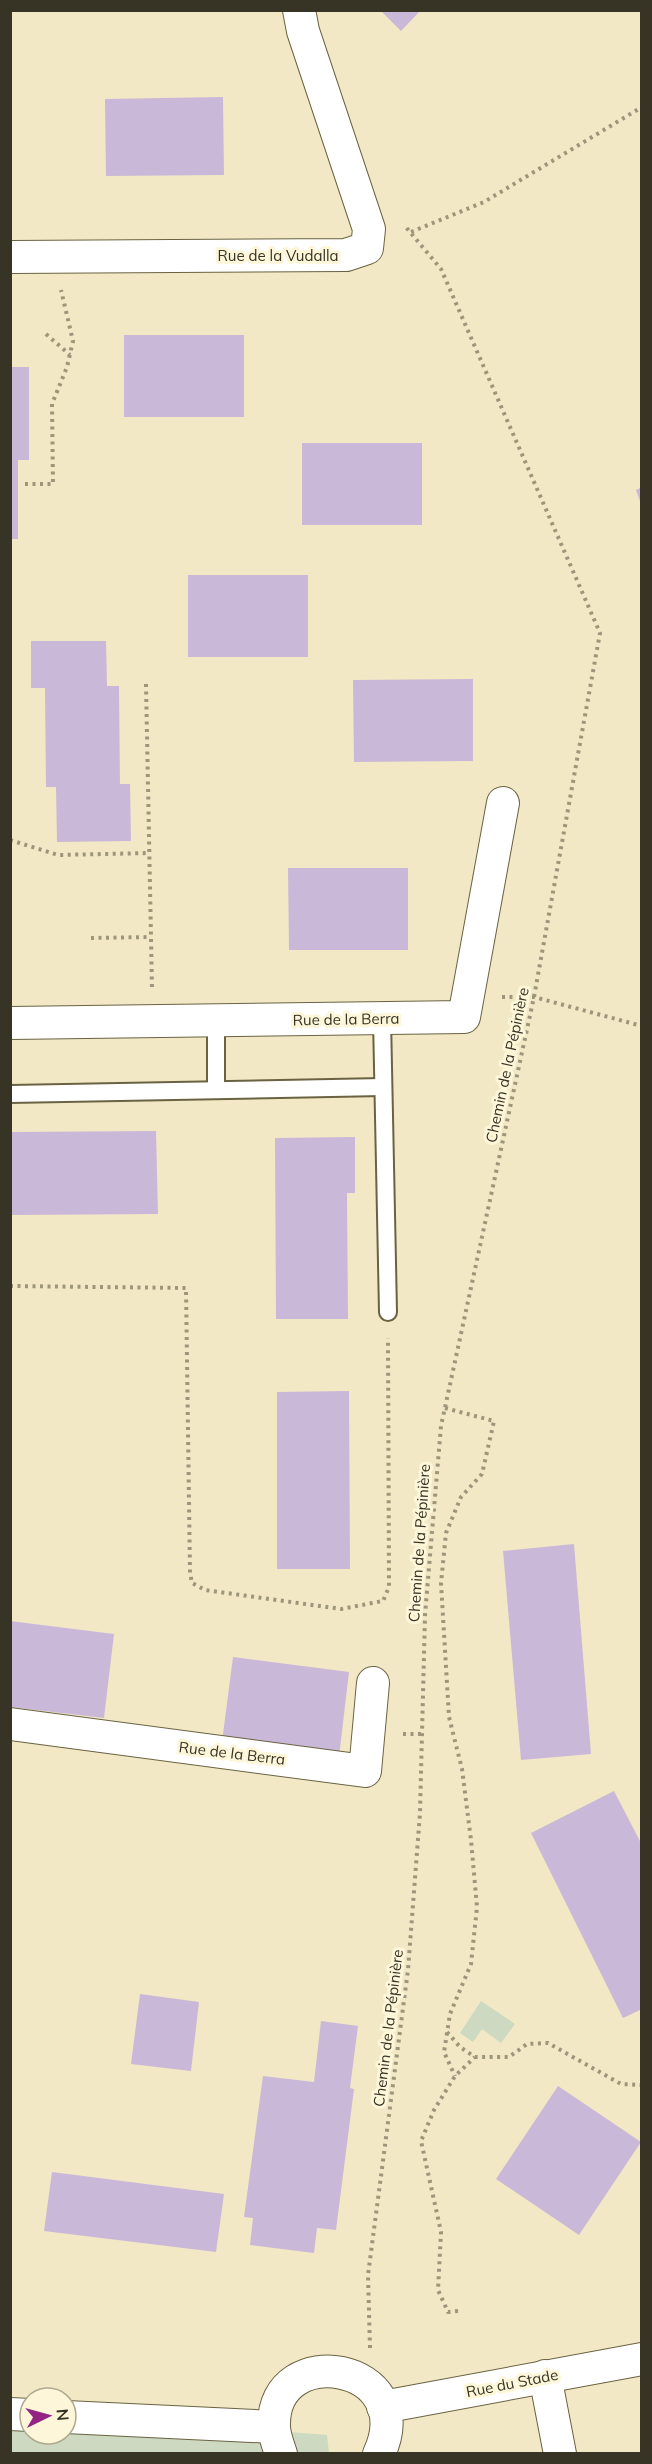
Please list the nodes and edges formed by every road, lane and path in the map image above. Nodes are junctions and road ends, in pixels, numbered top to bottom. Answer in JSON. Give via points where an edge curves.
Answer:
{"nodes":[{"id":1,"x":299,"y":10,"type":"edge"},
{"id":2,"x":642,"y":107,"type":"edge"},
{"id":3,"x":403,"y":224,"type":"dead end"},
{"id":4,"x":411,"y":232,"type":"junction"},
{"id":5,"x":58,"y":256,"type":"junction"},
{"id":6,"x":10,"y":257,"type":"edge"},
{"id":7,"x":46,"y":334,"type":"dead end"},
{"id":8,"x":70,"y":355,"type":"junction"},
{"id":9,"x":25,"y":484,"type":"dead end"},
{"id":10,"x":146,"y":684,"type":"dead end"},
{"id":11,"x":503,"y":803,"type":"dead end"},
{"id":12,"x":10,"y":840,"type":"edge"},
{"id":13,"x":149,"y":853,"type":"junction"},
{"id":14,"x":151,"y":937,"type":"junction"},
{"id":15,"x":91,"y":938,"type":"dead end"},
{"id":16,"x":152,"y":990,"type":"dead end"},
{"id":17,"x":534,"y":997,"type":"junction"},
{"id":18,"x":382,"y":1018,"type":"junction"},
{"id":19,"x":216,"y":1020,"type":"junction"},
{"id":20,"x":10,"y":1023,"type":"edge"},
{"id":21,"x":642,"y":1026,"type":"edge"},
{"id":22,"x":383,"y":1087,"type":"junction"},
{"id":23,"x":216,"y":1089,"type":"junction"},
{"id":24,"x":10,"y":1094,"type":"edge"},
{"id":25,"x":10,"y":1286,"type":"edge"},
{"id":26,"x":388,"y":1312,"type":"joint"},
{"id":27,"x":445,"y":1408,"type":"junction"},
{"id":28,"x":373,"y":1683,"type":"dead end"},
{"id":29,"x":10,"y":1724,"type":"edge"},
{"id":30,"x":406,"y":1734,"type":"dead end"},
{"id":31,"x":422,"y":1734,"type":"junction"},
{"id":32,"x":447,"y":2032,"type":"junction"},
{"id":33,"x":476,"y":2057,"type":"junction"},
{"id":34,"x":455,"y":2076,"type":"junction"},
{"id":35,"x":642,"y":2085,"type":"edge"},
{"id":36,"x":458,"y":2311,"type":"dead end"},
{"id":37,"x":370,"y":2351,"type":"dead end"},
{"id":38,"x":642,"y":2359,"type":"edge"},
{"id":39,"x":545,"y":2376,"type":"junction"},
{"id":40,"x":383,"y":2407,"type":"junction"},
{"id":41,"x":78,"y":2418,"type":"edge"},
{"id":42,"x":277,"y":2440,"type":"edge"},
{"id":43,"x":379,"y":2454,"type":"edge"},
{"id":44,"x":560,"y":2454,"type":"edge"}],
"edges":[{"from":1,"to":5,"type":"street","name":"Rue de la Vudalla","via":[[369,229],[367,248],[346,255]]},
{"from":2,"to":4,"type":"path","via":[[484,202]]},
{"from":3,"to":4,"type":"path"},
{"from":4,"to":17,"type":"path","name":"Chemin de la Pépinière","via":[[441,269],[600,633]]},
{"from":5,"to":6,"type":"street","name":"Rue de la Vudalla"},
{"from":5,"to":8,"type":"path","via":[[73,341]]},
{"from":7,"to":8,"type":"path"},
{"from":8,"to":9,"type":"path","via":[[52,404],[53,484]]},
{"from":10,"to":13,"type":"path"},
{"from":11,"to":18,"type":"street","name":"Rue de la Berra","via":[[464,1017]]},
{"from":12,"to":13,"type":"path","via":[[58,855]]},
{"from":13,"to":14,"type":"path"},
{"from":14,"to":15,"type":"path"},
{"from":14,"to":16,"type":"path"},
{"from":17,"to":21,"type":"path"},
{"from":17,"to":27,"type":"path","name":"Chemin de la Pépinière"},
{"from":18,"to":19,"type":"street","name":"Rue de la Berra"},
{"from":18,"to":22,"type":"lane"},
{"from":19,"to":20,"type":"street","name":"Rue de la Berra"},
{"from":19,"to":23,"type":"lane"},
{"from":22,"to":23,"type":"lane"},
{"from":22,"to":26,"type":"lane"},
{"from":23,"to":24,"type":"lane"},
{"from":25,"to":26,"type":"path","via":[[186,1288],[192,1583],[205,1590],[341,1609],[383,1601],[389,1587]]},
{"from":27,"to":31,"type":"path","name":"Chemin de la Pépinière","via":[[425,1615]]},
{"from":27,"to":32,"type":"path","via":[[494,1421],[482,1474],[461,1497],[446,1533],[441,1583],[449,1717],[462,1769],[477,1907],[471,1964],[450,2014]]},
{"from":28,"to":29,"type":"street","name":"Rue de la Berra","via":[[365,1771]]},
{"from":30,"to":31,"type":"path"},
{"from":31,"to":37,"type":"path","name":"Chemin de la Pépinière","via":[[408,1970],[368,2275]]},
{"from":32,"to":33,"type":"path"},
{"from":32,"to":34,"type":"path","via":[[444,2052]]},
{"from":33,"to":34,"type":"path"},
{"from":33,"to":35,"type":"path","via":[[509,2057],[527,2044],[548,2043],[621,2084]]},
{"from":34,"to":36,"type":"path","via":[[421,2141],[441,2232],[438,2290],[448,2312]]},
{"from":38,"to":39,"type":"street","name":"Rue du Stade"},
{"from":39,"to":40,"type":"street","name":"Rue du Stade"},
{"from":39,"to":44,"type":"street"},
{"from":40,"to":42,"type":"street","via":[[372,2389],[345,2372],[326,2370],[301,2377],[288,2388],[278,2405]]},
{"from":40,"to":43,"type":"street","via":[[386,2420]]},
{"from":41,"to":42,"type":"street"}]}
